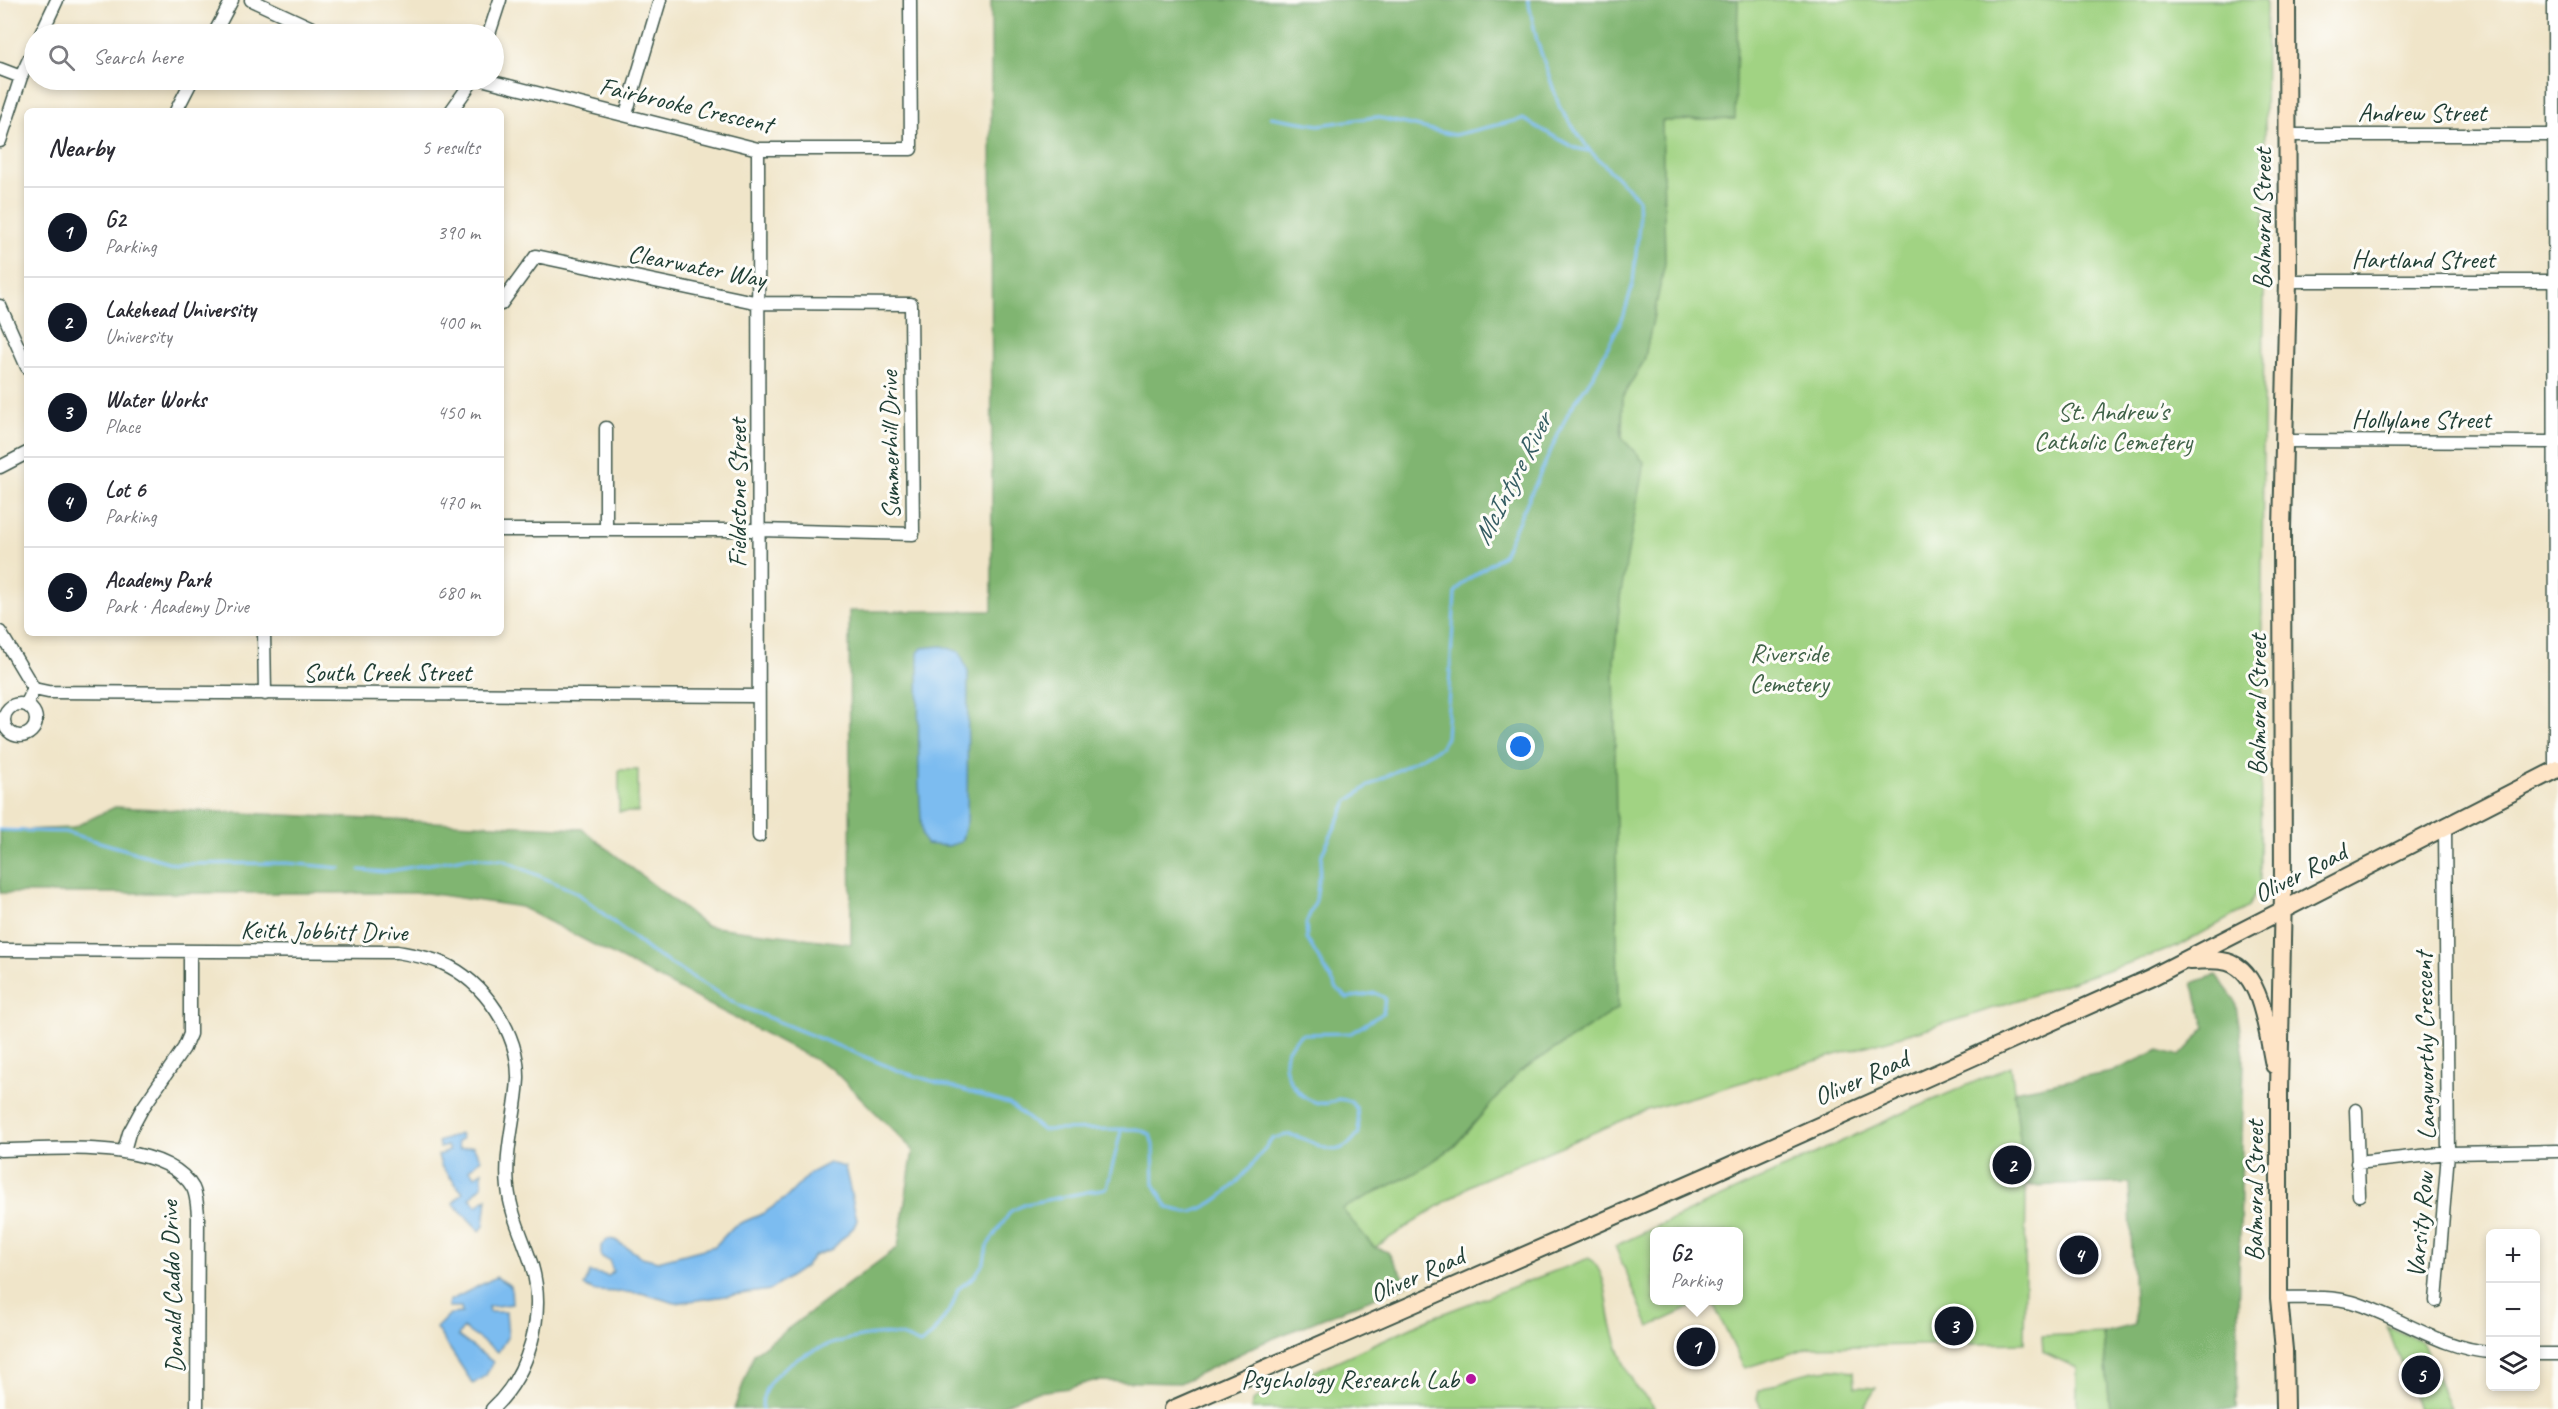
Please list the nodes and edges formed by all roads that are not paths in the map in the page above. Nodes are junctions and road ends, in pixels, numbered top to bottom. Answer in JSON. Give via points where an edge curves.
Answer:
{"nodes":[{"id":1,"x":57,"y":0,"type":"edge"},
{"id":2,"x":232,"y":0,"type":"edge"},
{"id":3,"x":250,"y":0,"type":"edge"},
{"id":4,"x":500,"y":0,"type":"edge"},
{"id":5,"x":660,"y":0,"type":"edge"},
{"id":6,"x":910,"y":0,"type":"edge"},
{"id":7,"x":2288,"y":0,"type":"edge"},
{"id":8,"x":2554,"y":0,"type":"edge"},
{"id":9,"x":46,"y":24,"type":"edge"},
{"id":10,"x":219,"y":24,"type":"edge"},
{"id":11,"x":303,"y":24,"type":"edge"},
{"id":12,"x":492,"y":24,"type":"edge"},
{"id":13,"x":0,"y":69,"type":"edge"},
{"id":14,"x":24,"y":70,"type":"edge"},
{"id":15,"x":21,"y":77,"type":"junction"},
{"id":16,"x":504,"y":85,"type":"edge"},
{"id":17,"x":187,"y":90,"type":"edge"},
{"id":18,"x":466,"y":90,"type":"edge"},
{"id":19,"x":178,"y":108,"type":"edge"},
{"id":20,"x":453,"y":108,"type":"edge"},
{"id":21,"x":626,"y":114,"type":"junction"},
{"id":22,"x":2287,"y":135,"type":"junction"},
{"id":23,"x":2556,"y":135,"type":"edge"},
{"id":24,"x":0,"y":141,"type":"edge"},
{"id":25,"x":758,"y":149,"type":"junction"},
{"id":26,"x":2288,"y":281,"type":"junction"},
{"id":27,"x":2556,"y":281,"type":"edge"},
{"id":28,"x":504,"y":300,"type":"edge"},
{"id":29,"x":759,"y":303,"type":"junction"},
{"id":30,"x":912,"y":304,"type":"joint"},
{"id":31,"x":0,"y":306,"type":"edge"},
{"id":32,"x":24,"y":360,"type":"edge"},
{"id":33,"x":606,"y":428,"type":"dead end"},
{"id":34,"x":2284,"y":441,"type":"junction"},
{"id":35,"x":2556,"y":442,"type":"edge"},
{"id":36,"x":24,"y":455,"type":"edge"},
{"id":37,"x":0,"y":467,"type":"edge"},
{"id":38,"x":504,"y":531,"type":"edge"},
{"id":39,"x":606,"y":531,"type":"junction"},
{"id":40,"x":760,"y":531,"type":"junction"},
{"id":41,"x":0,"y":632,"type":"edge"},
{"id":42,"x":264,"y":636,"type":"edge"},
{"id":43,"x":34,"y":689,"type":"junction"},
{"id":44,"x":265,"y":694,"type":"junction"},
{"id":45,"x":758,"y":696,"type":"junction"},
{"id":46,"x":26,"y":705,"type":"dead end"},
{"id":47,"x":2556,"y":770,"type":"edge"},
{"id":48,"x":2445,"y":828,"type":"junction"},
{"id":49,"x":759,"y":836,"type":"dead end"},
{"id":50,"x":2283,"y":910,"type":"junction"},
{"id":51,"x":0,"y":950,"type":"edge"},
{"id":52,"x":190,"y":952,"type":"junction"},
{"id":53,"x":2185,"y":962,"type":"junction"},
{"id":54,"x":2279,"y":1091,"type":"junction"},
{"id":55,"x":2356,"y":1110,"type":"dead end"},
{"id":56,"x":0,"y":1150,"type":"edge"},
{"id":57,"x":124,"y":1151,"type":"junction"},
{"id":58,"x":2558,"y":1151,"type":"edge"},
{"id":59,"x":2448,"y":1153,"type":"junction"},
{"id":60,"x":2358,"y":1163,"type":"junction"},
{"id":61,"x":2359,"y":1195,"type":"dead end"},
{"id":62,"x":2279,"y":1298,"type":"junction"},
{"id":63,"x":2436,"y":1301,"type":"dead end"},
{"id":64,"x":2486,"y":1351,"type":"edge"},
{"id":65,"x":2540,"y":1354,"type":"edge"},
{"id":66,"x":2558,"y":1354,"type":"edge"},
{"id":67,"x":197,"y":1409,"type":"edge"},
{"id":68,"x":492,"y":1409,"type":"edge"},
{"id":69,"x":1173,"y":1409,"type":"edge"},
{"id":70,"x":2285,"y":1409,"type":"edge"}],
"edges":[{"from":1,"to":9,"type":"street"},
{"from":2,"to":10,"type":"street"},
{"from":3,"to":11,"type":"street"},
{"from":4,"to":12,"type":"street"},
{"from":5,"to":21,"type":"street"},
{"from":6,"to":25,"type":"street","name":"Fairbrooke Crescent","via":[[911,149]]},
{"from":7,"to":22,"type":"main road","name":"Balmoral Street"},
{"from":8,"to":23,"type":"street"},
{"from":13,"to":15,"type":"street"},
{"from":14,"to":15,"type":"street"},
{"from":15,"to":24,"type":"street"},
{"from":16,"to":21,"type":"street","name":"Fairbrooke Crescent"},
{"from":17,"to":19,"type":"street"},
{"from":18,"to":20,"type":"street"},
{"from":21,"to":25,"type":"street","name":"Fairbrooke Crescent"},
{"from":22,"to":23,"type":"street","name":"Andrew Street"},
{"from":22,"to":26,"type":"main road","name":"Balmoral Street"},
{"from":23,"to":27,"type":"street"},
{"from":25,"to":29,"type":"street","name":"Fieldstone Street"},
{"from":26,"to":27,"type":"street","name":"Hartland Street"},
{"from":26,"to":34,"type":"main road","name":"Balmoral Street"},
{"from":27,"to":35,"type":"street"},
{"from":28,"to":29,"type":"street","name":"Clearwater Way","via":[[536,256]]},
{"from":29,"to":30,"type":"street","name":"Clearwater Way"},
{"from":29,"to":40,"type":"street","name":"Fieldstone Street"},
{"from":30,"to":40,"type":"street","name":"Summerhill Drive","via":[[913,534]]},
{"from":31,"to":32,"type":"street"},
{"from":33,"to":39,"type":"street"},
{"from":34,"to":35,"type":"street","name":"Hollylane Street"},
{"from":34,"to":50,"type":"main road","name":"Balmoral Street"},
{"from":35,"to":47,"type":"street"},
{"from":36,"to":37,"type":"street"},
{"from":38,"to":39,"type":"street","name":"Summerhill Drive"},
{"from":39,"to":40,"type":"street","name":"Summerhill Drive"},
{"from":40,"to":45,"type":"street","name":"Fieldstone Street"},
{"from":41,"to":43,"type":"street"},
{"from":42,"to":44,"type":"street"},
{"from":43,"to":44,"type":"street","name":"South Creek Street"},
{"from":43,"to":46,"type":"street"},
{"from":44,"to":45,"type":"street","name":"South Creek Street"},
{"from":45,"to":49,"type":"street","name":"Fieldstone Street"},
{"from":47,"to":48,"type":"main road","name":"Oliver Road"},
{"from":48,"to":50,"type":"main road","name":"Oliver Road"},
{"from":48,"to":59,"type":"street","name":"Langworthy Crescent"},
{"from":50,"to":53,"type":"main road","name":"Oliver Road"},
{"from":50,"to":54,"type":"main road","name":"Balmoral Street"},
{"from":51,"to":52,"type":"street","name":"Keith Jobbitt Drive"},
{"from":52,"to":57,"type":"street","via":[[190,1034],[129,1132]]},
{"from":52,"to":68,"type":"street","name":"Keith Jobbitt Drive","via":[[397,952],[422,956],[459,974],[500,1016],[518,1071],[506,1165],[508,1189],[512,1213],[532,1267],[535,1314],[534,1335],[526,1359],[513,1385]]},
{"from":53,"to":54,"type":"main road","via":[[2224,960],[2249,978],[2258,991]]},
{"from":53,"to":69,"type":"main road","name":"Oliver Road"},
{"from":54,"to":62,"type":"main road","name":"Balmoral Street"},
{"from":55,"to":60,"type":"street"},
{"from":56,"to":57,"type":"street","name":"Donald Caddo Drive"},
{"from":57,"to":67,"type":"street","name":"Donald Caddo Drive","via":[[147,1155],[170,1166],[185,1178],[196,1197]]},
{"from":58,"to":59,"type":"street","name":"Langworthy Crescent"},
{"from":59,"to":60,"type":"street"},
{"from":59,"to":63,"type":"street","name":"Varsity Row"},
{"from":60,"to":61,"type":"street"},
{"from":62,"to":64,"type":"street","via":[[2349,1301],[2433,1338]]},
{"from":62,"to":70,"type":"main road","name":"Balmoral Street"},
{"from":65,"to":66,"type":"street"}]}
